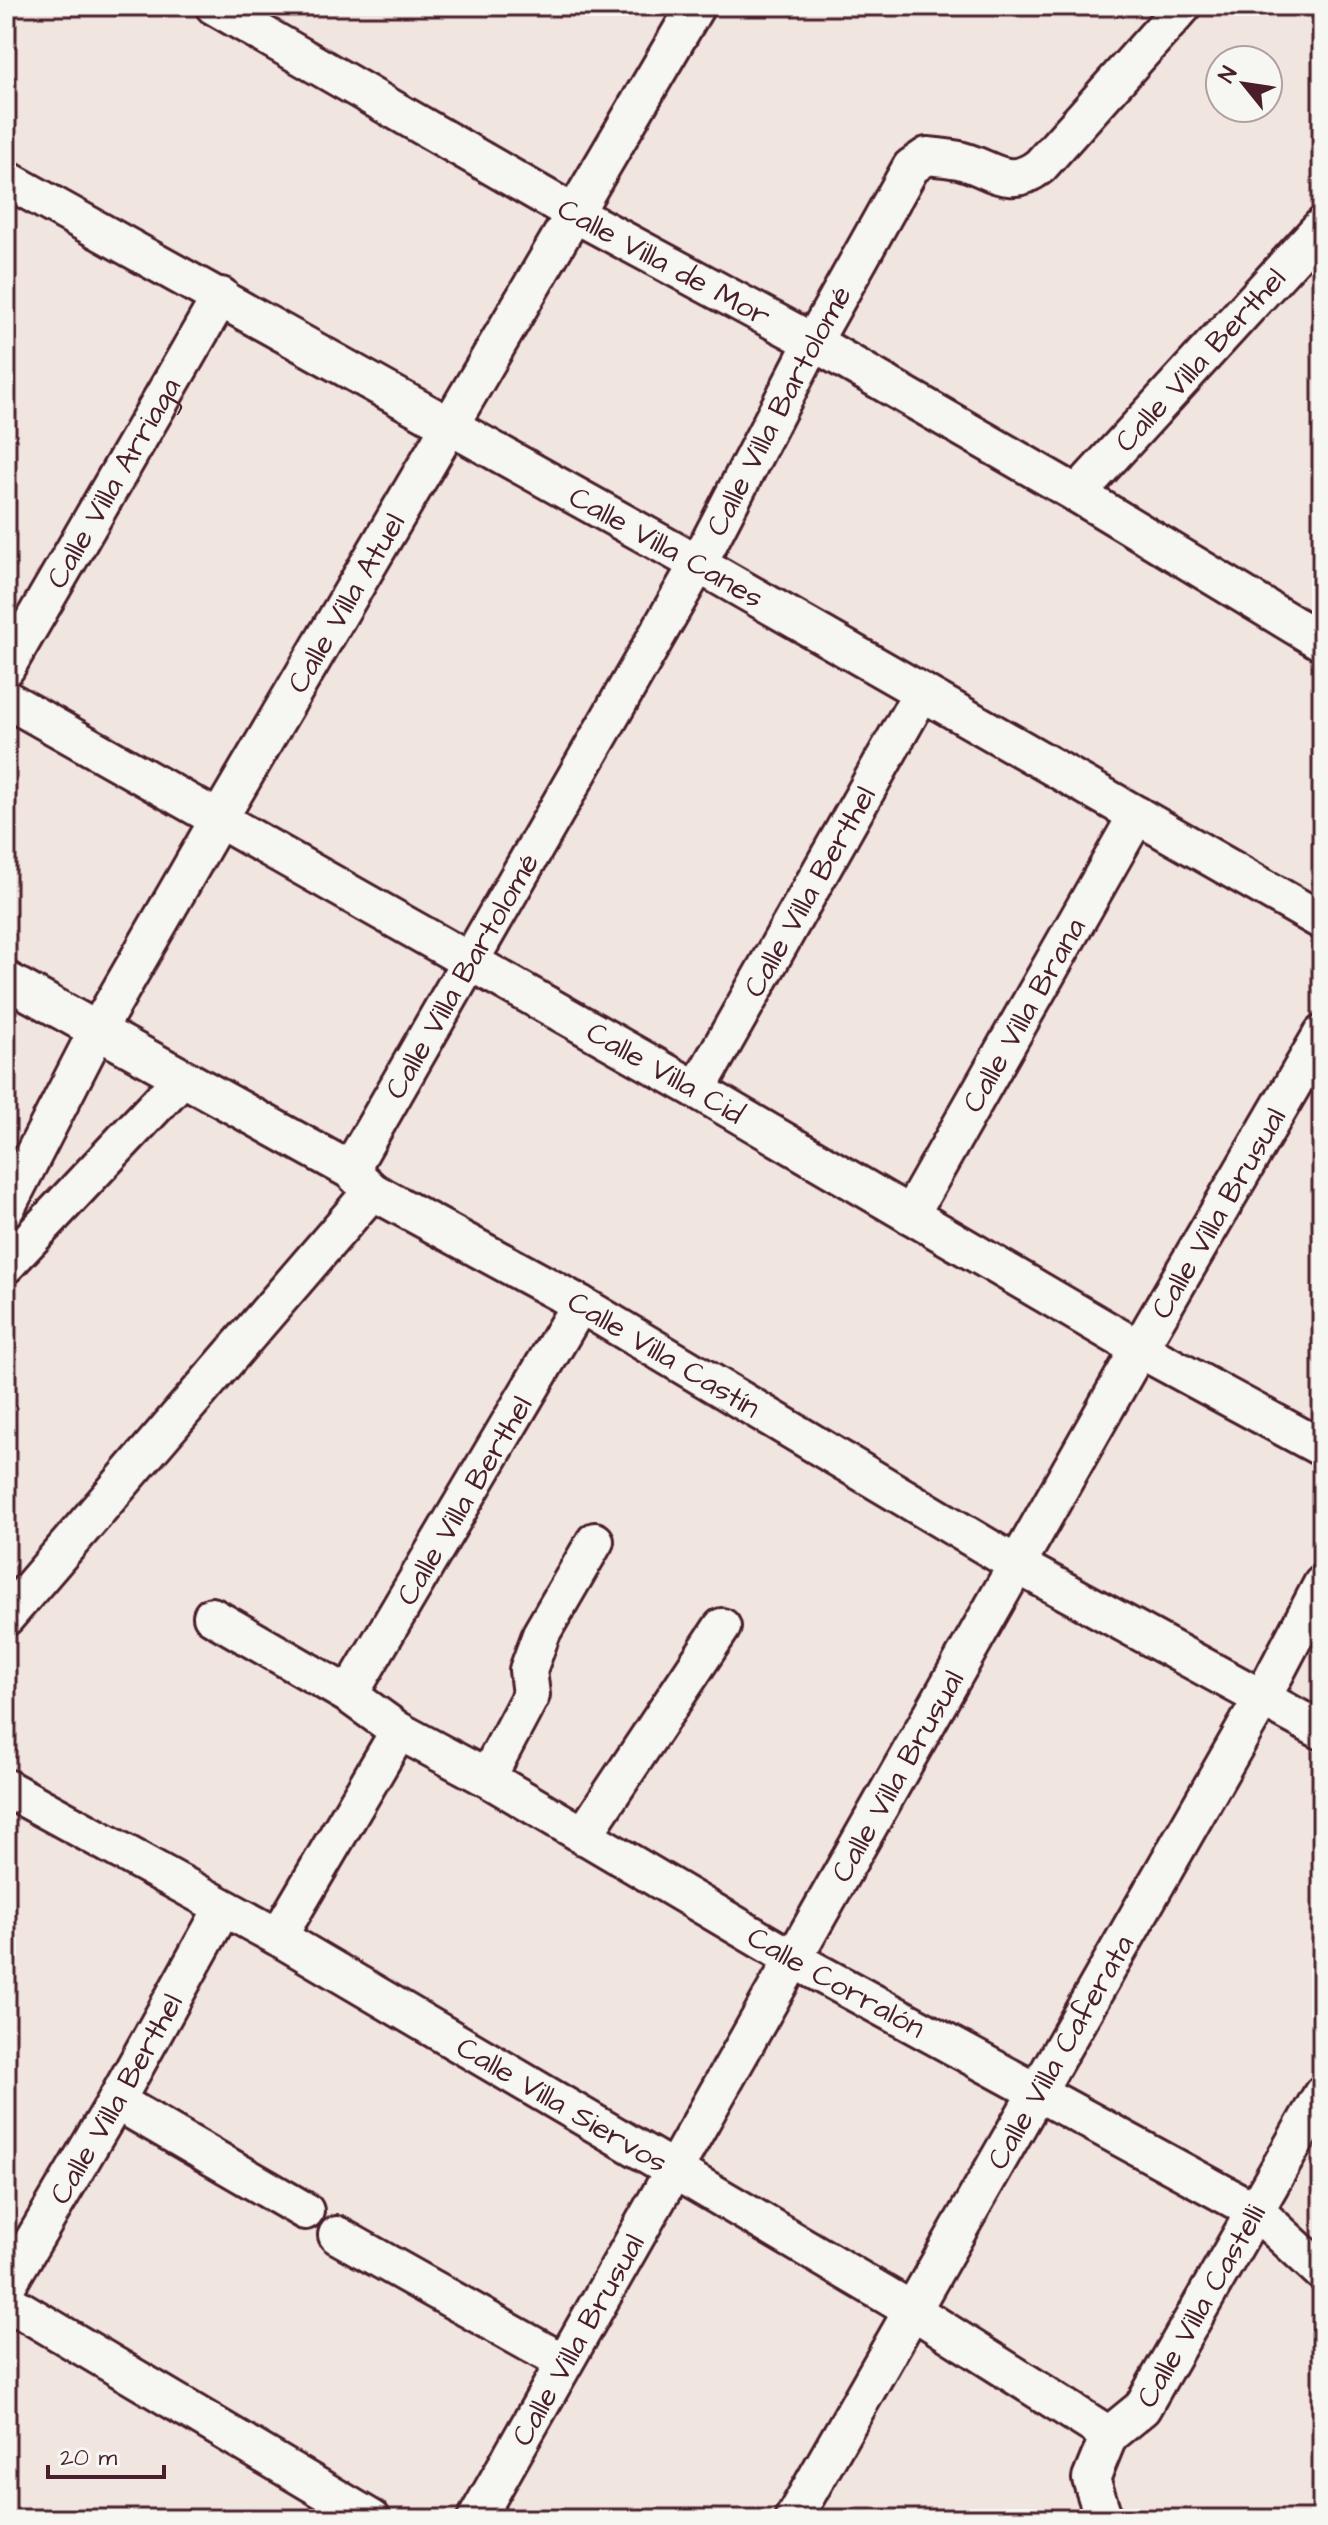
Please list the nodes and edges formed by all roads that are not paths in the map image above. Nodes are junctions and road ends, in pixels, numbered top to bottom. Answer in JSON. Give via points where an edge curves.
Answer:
{"nodes":[{"id":1,"x":214,"y":6,"type":"edge"},
{"id":2,"x":696,"y":6,"type":"edge"},
{"id":3,"x":1183,"y":6,"type":"edge"},
{"id":4,"x":7,"y":182,"type":"edge"},
{"id":5,"x":575,"y":214,"type":"junction"},
{"id":6,"x":1322,"y":226,"type":"edge"},
{"id":7,"x":221,"y":296,"type":"junction"},
{"id":8,"x":813,"y":342,"type":"junction"},
{"id":9,"x":451,"y":427,"type":"junction"},
{"id":10,"x":1077,"y":494,"type":"junction"},
{"id":11,"x":698,"y":564,"type":"junction"},
{"id":12,"x":1320,"y":638,"type":"edge"},
{"id":13,"x":6,"y":668,"type":"edge"},
{"id":14,"x":922,"y":692,"type":"junction"},
{"id":15,"x":6,"y":699,"type":"edge"},
{"id":16,"x":1137,"y":815,"type":"junction"},
{"id":17,"x":220,"y":817,"type":"junction"},
{"id":18,"x":1322,"y":921,"type":"edge"},
{"id":19,"x":467,"y":960,"type":"junction"},
{"id":20,"x":6,"y":980,"type":"edge"},
{"id":21,"x":97,"y":1031,"type":"junction"},
{"id":22,"x":1322,"y":1034,"type":"edge"},
{"id":23,"x":182,"y":1078,"type":"junction"},
{"id":24,"x":697,"y":1090,"type":"junction"},
{"id":25,"x":361,"y":1180,"type":"junction"},
{"id":26,"x":6,"y":1208,"type":"edge"},
{"id":27,"x":910,"y":1215,"type":"junction"},
{"id":28,"x":6,"y":1265,"type":"edge"},
{"id":29,"x":580,"y":1304,"type":"junction"},
{"id":30,"x":1139,"y":1349,"type":"junction"},
{"id":31,"x":1322,"y":1448,"type":"edge"},
{"id":32,"x":595,"y":1541,"type":"dead end"},
{"id":33,"x":1019,"y":1566,"type":"junction"},
{"id":34,"x":1322,"y":1584,"type":"edge"},
{"id":35,"x":212,"y":1616,"type":"dead end"},
{"id":36,"x":6,"y":1617,"type":"edge"},
{"id":37,"x":722,"y":1627,"type":"dead end"},
{"id":38,"x":349,"y":1695,"type":"junction"},
{"id":39,"x":1263,"y":1697,"type":"junction"},
{"id":40,"x":399,"y":1731,"type":"junction"},
{"id":41,"x":1322,"y":1731,"type":"edge"},
{"id":42,"x":487,"y":1778,"type":"junction"},
{"id":43,"x":6,"y":1788,"type":"edge"},
{"id":44,"x":583,"y":1836,"type":"junction"},
{"id":45,"x":223,"y":1908,"type":"junction"},
{"id":46,"x":278,"y":1937,"type":"junction"},
{"id":47,"x":793,"y":1959,"type":"junction"},
{"id":48,"x":1036,"y":2089,"type":"junction"},
{"id":49,"x":1322,"y":2094,"type":"edge"},
{"id":50,"x":116,"y":2101,"type":"junction"},
{"id":51,"x":672,"y":2171,"type":"junction"},
{"id":52,"x":305,"y":2211,"type":"dead end"},
{"id":53,"x":1257,"y":2212,"type":"junction"},
{"id":54,"x":337,"y":2235,"type":"dead end"},
{"id":55,"x":1322,"y":2272,"type":"edge"},
{"id":56,"x":6,"y":2287,"type":"edge"},
{"id":57,"x":6,"y":2301,"type":"edge"},
{"id":58,"x":915,"y":2312,"type":"junction"},
{"id":59,"x":563,"y":2362,"type":"junction"},
{"id":60,"x":1109,"y":2435,"type":"junction"},
{"id":61,"x":1103,"y":2517,"type":"edge"},
{"id":62,"x":372,"y":2519,"type":"edge"},
{"id":63,"x":476,"y":2519,"type":"edge"},
{"id":64,"x":793,"y":2519,"type":"edge"}],
"edges":[{"from":1,"to":5,"type":"street","name":"Calle Villa de Mor"},
{"from":2,"to":5,"type":"street","name":"Calle Villa Atuel"},
{"from":3,"to":8,"type":"street","name":"Calle Villa Bartolomé","via":[[1027,176],[1010,179],[959,160],[927,156],[911,167]]},
{"from":4,"to":7,"type":"street","name":"Calle Villa Canes"},
{"from":5,"to":8,"type":"street","name":"Calle Villa de Mor"},
{"from":5,"to":9,"type":"street","name":"Calle Villa Atuel"},
{"from":6,"to":10,"type":"street","name":"Calle Villa Berthel"},
{"from":7,"to":9,"type":"street","name":"Calle Villa Canes"},
{"from":7,"to":13,"type":"street","name":"Calle Villa Arriaga"},
{"from":8,"to":10,"type":"street","name":"Calle Villa de Mor"},
{"from":8,"to":11,"type":"street","name":"Calle Villa Bartolomé"},
{"from":9,"to":11,"type":"street","name":"Calle Villa Canes"},
{"from":9,"to":17,"type":"street","name":"Calle Villa Atuel"},
{"from":10,"to":12,"type":"street","name":"Calle Villa de Mor"},
{"from":11,"to":14,"type":"street","name":"Calle Villa Canes"},
{"from":11,"to":19,"type":"street","name":"Calle Villa Bartolomé"},
{"from":14,"to":16,"type":"street","name":"Calle Villa Canes"},
{"from":14,"to":24,"type":"street","name":"Calle Villa Berthel"},
{"from":15,"to":17,"type":"street","name":"Calle Villa Cid"},
{"from":16,"to":18,"type":"street","name":"Calle Villa Canes"},
{"from":16,"to":27,"type":"street","name":"Calle Villa Brana"},
{"from":17,"to":19,"type":"street","name":"Calle Villa Cid"},
{"from":17,"to":21,"type":"street","name":"Calle Villa Atuel"},
{"from":19,"to":24,"type":"street","name":"Calle Villa Cid"},
{"from":19,"to":25,"type":"street","name":"Calle Villa Bartolomé"},
{"from":20,"to":21,"type":"street","name":"Calle Villa Castín"},
{"from":21,"to":23,"type":"street","name":"Calle Villa Castín"},
{"from":21,"to":26,"type":"street","name":"Calle Villa Atuel"},
{"from":22,"to":30,"type":"street","name":"Calle Villa Brusual"},
{"from":23,"to":25,"type":"street","name":"Calle Villa Castín"},
{"from":23,"to":28,"type":"street"},
{"from":24,"to":27,"type":"street","name":"Calle Villa Cid"},
{"from":25,"to":29,"type":"street","name":"Calle Villa Castín"},
{"from":25,"to":36,"type":"street","name":"Calle Villa Bartolomé"},
{"from":27,"to":30,"type":"street","name":"Calle Villa Cid"},
{"from":29,"to":33,"type":"street","name":"Calle Villa Castín"},
{"from":29,"to":38,"type":"street","name":"Calle Villa Berthel"},
{"from":30,"to":31,"type":"street","name":"Calle Villa Cid"},
{"from":30,"to":33,"type":"street","name":"Calle Villa Brusual"},
{"from":32,"to":42,"type":"street","via":[[542,1632],[528,1670],[531,1695]]},
{"from":33,"to":39,"type":"street","name":"Calle Villa Castín"},
{"from":33,"to":47,"type":"street","name":"Calle Villa Brusual"},
{"from":34,"to":39,"type":"street","name":"Calle Villa Caferata"},
{"from":35,"to":38,"type":"street","name":"Calle Corralón"},
{"from":37,"to":44,"type":"street"},
{"from":38,"to":40,"type":"street","name":"Calle Corralón"},
{"from":39,"to":41,"type":"street","name":"Calle Villa Castín"},
{"from":39,"to":48,"type":"street","name":"Calle Villa Caferata"},
{"from":40,"to":42,"type":"street","name":"Calle Corralón"},
{"from":40,"to":46,"type":"street"},
{"from":42,"to":44,"type":"street","name":"Calle Corralón"},
{"from":43,"to":45,"type":"street","name":"Calle Villa Siervos"},
{"from":44,"to":47,"type":"street","name":"Calle Corralón"},
{"from":45,"to":46,"type":"street","name":"Calle Villa Siervos"},
{"from":45,"to":50,"type":"street","name":"Calle Villa Berthel"},
{"from":46,"to":51,"type":"street","name":"Calle Villa Siervos"},
{"from":47,"to":48,"type":"street","name":"Calle Corralón"},
{"from":47,"to":51,"type":"street","name":"Calle Villa Brusual"},
{"from":48,"to":53,"type":"street","name":"Calle Corralón"},
{"from":48,"to":58,"type":"street","name":"Calle Villa Caferata"},
{"from":49,"to":53,"type":"street","name":"Calle Villa Castelli"},
{"from":50,"to":52,"type":"street"},
{"from":50,"to":56,"type":"street","name":"Calle Villa Berthel"},
{"from":51,"to":58,"type":"street","name":"Calle Villa Siervos"},
{"from":51,"to":59,"type":"street","name":"Calle Villa Brusual"},
{"from":53,"to":55,"type":"street","name":"Calle Corralón"},
{"from":53,"to":60,"type":"street","name":"Calle Villa Castelli","via":[[1142,2408]]},
{"from":54,"to":59,"type":"street"},
{"from":57,"to":62,"type":"street"},
{"from":58,"to":60,"type":"street","name":"Calle Villa Siervos"},
{"from":58,"to":64,"type":"street","name":"Calle Villa Caferata"},
{"from":59,"to":63,"type":"street","name":"Calle Villa Brusual"},
{"from":60,"to":61,"type":"street","name":"Calle Villa Castelli","via":[[1091,2479]]}]}
